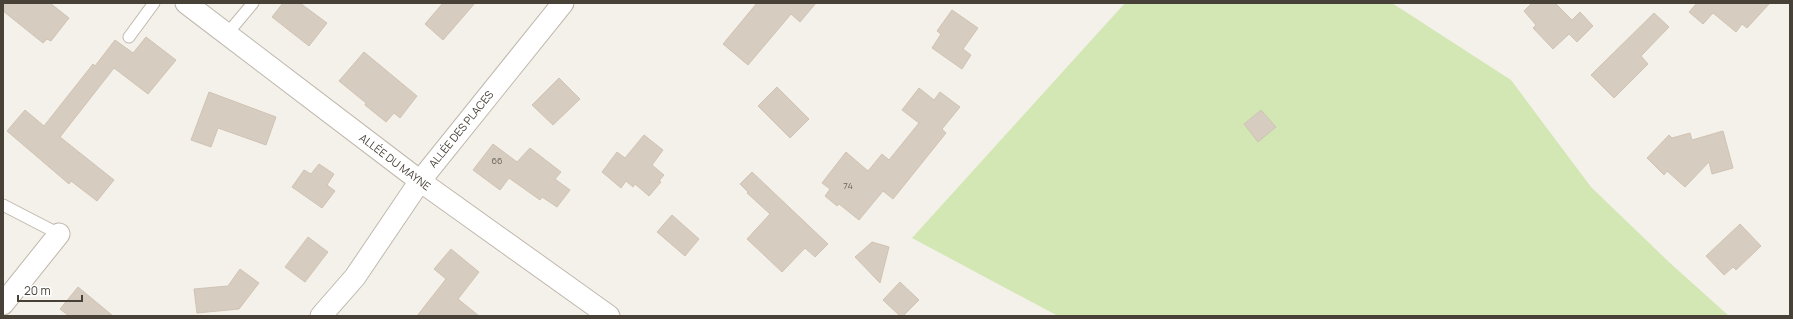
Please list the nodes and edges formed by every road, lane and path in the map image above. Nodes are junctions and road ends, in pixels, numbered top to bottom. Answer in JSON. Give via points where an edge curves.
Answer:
{"nodes":[{"id":1,"x":154,"y":3,"type":"edge"},
{"id":2,"x":186,"y":3,"type":"edge"},
{"id":3,"x":253,"y":3,"type":"edge"},
{"id":4,"x":563,"y":3,"type":"edge"},
{"id":5,"x":227,"y":34,"type":"junction"},
{"id":6,"x":129,"y":36,"type":"dead end"},
{"id":7,"x":420,"y":181,"type":"junction"},
{"id":8,"x":3,"y":205,"type":"edge"},
{"id":9,"x":59,"y":234,"type":"joint"},
{"id":10,"x":3,"y":304,"type":"edge"},
{"id":11,"x":321,"y":316,"type":"edge"},
{"id":12,"x":609,"y":316,"type":"edge"}],
"edges":[{"from":1,"to":6,"type":"lane"},
{"from":2,"to":5,"type":"street","name":"ALLÉE DU MAYNE"},
{"from":3,"to":5,"type":"lane"},
{"from":4,"to":7,"type":"street","name":"ALLÉE DES PLACES"},
{"from":5,"to":7,"type":"street","name":"ALLÉE DU MAYNE"},
{"from":7,"to":11,"type":"street","name":"ALLÉE DES PLACES","via":[[355,277]]},
{"from":7,"to":12,"type":"street","name":"ALLÉE DU MAYNE"},
{"from":8,"to":9,"type":"lane"},
{"from":9,"to":10,"type":"street"}]}
